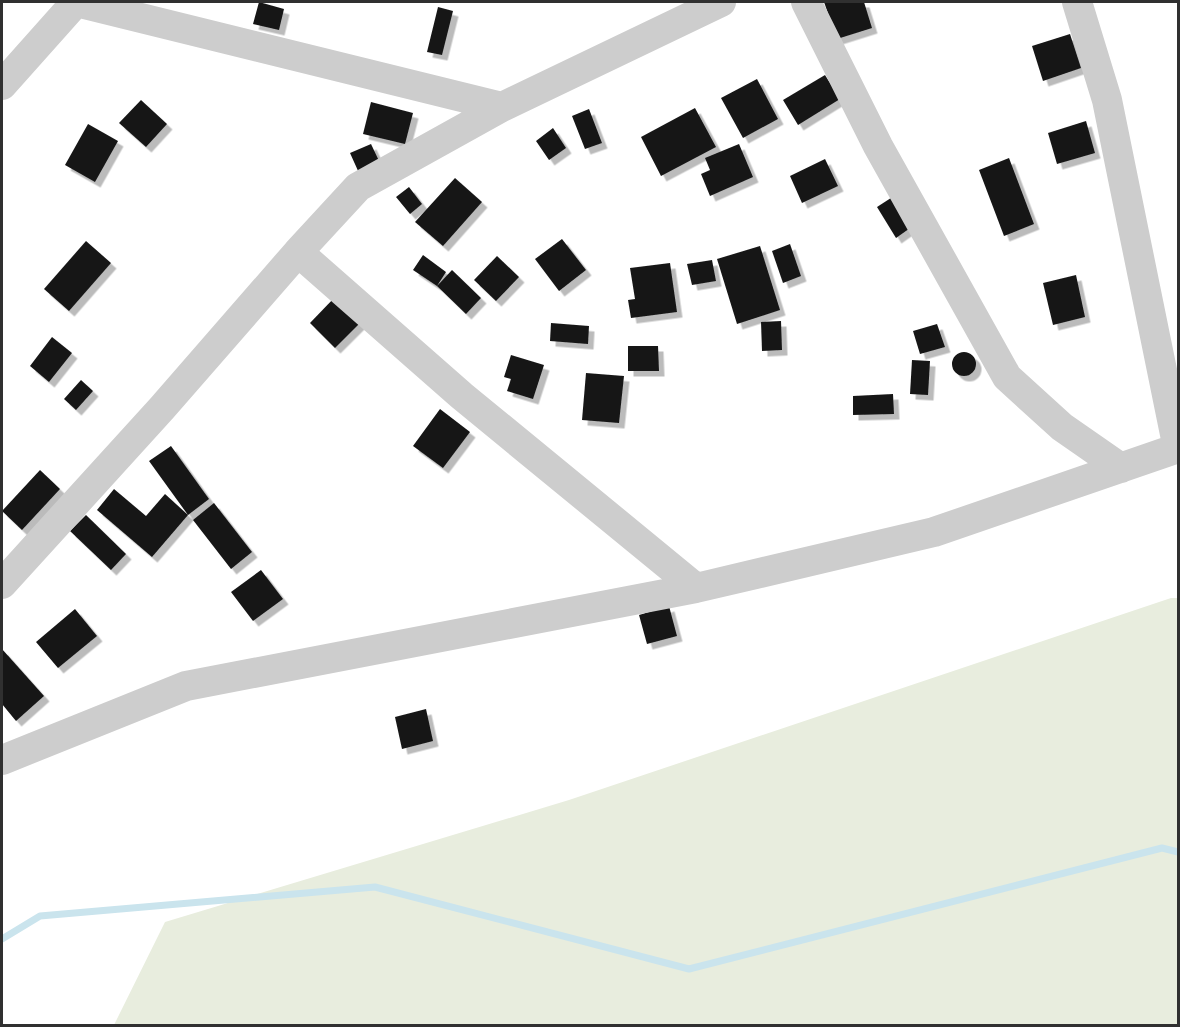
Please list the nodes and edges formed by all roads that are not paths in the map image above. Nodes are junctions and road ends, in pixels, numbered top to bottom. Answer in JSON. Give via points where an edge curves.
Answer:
{"nodes":[{"id":1,"x":721,"y":2,"type":"edge"},
{"id":2,"x":806,"y":2,"type":"edge"},
{"id":3,"x":1077,"y":2,"type":"edge"},
{"id":4,"x":2,"y":85,"type":"edge"},
{"id":5,"x":502,"y":107,"type":"junction"},
{"id":6,"x":298,"y":252,"type":"junction"},
{"id":7,"x":1178,"y":448,"type":"edge"},
{"id":8,"x":1121,"y":468,"type":"junction"},
{"id":9,"x":2,"y":584,"type":"edge"},
{"id":10,"x":696,"y":588,"type":"junction"},
{"id":11,"x":2,"y":760,"type":"edge"}],
"edges":[{"from":1,"to":5,"type":"street"},
{"from":2,"to":8,"type":"street","via":[[878,146],[1007,377],[1062,427]]},
{"from":3,"to":7,"type":"street","via":[[1107,100]]},
{"from":4,"to":5,"type":"street","via":[[76,2]]},
{"from":5,"to":6,"type":"street","via":[[358,187]]},
{"from":6,"to":9,"type":"street"},
{"from":6,"to":10,"type":"street","via":[[462,396]]},
{"from":7,"to":8,"type":"street"},
{"from":8,"to":10,"type":"street","via":[[934,532]]},
{"from":10,"to":11,"type":"street","via":[[186,686]]}]}
